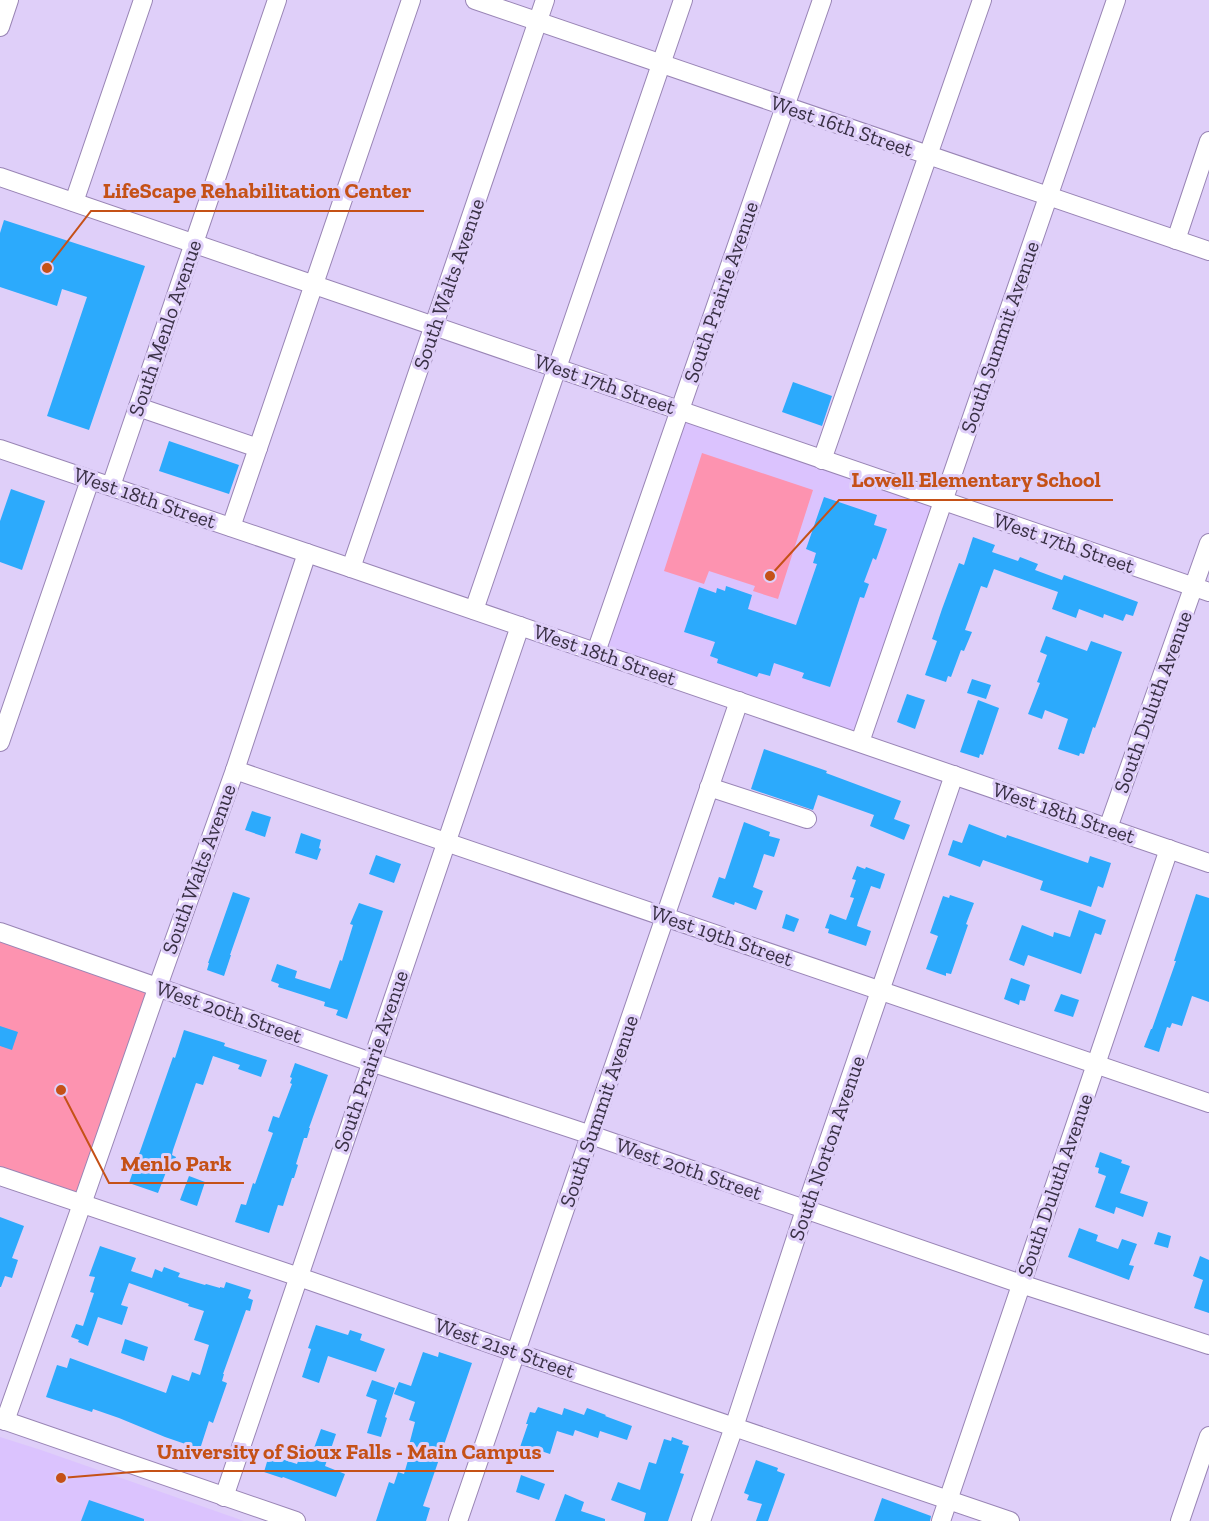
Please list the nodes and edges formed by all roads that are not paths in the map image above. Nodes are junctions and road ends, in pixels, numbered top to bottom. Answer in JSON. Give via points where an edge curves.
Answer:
{"nodes":[{"id":1,"x":9,"y":0,"type":"edge"},
{"id":2,"x":143,"y":0,"type":"edge"},
{"id":3,"x":277,"y":0,"type":"edge"},
{"id":4,"x":411,"y":0,"type":"edge"},
{"id":5,"x":475,"y":0,"type":"edge"},
{"id":6,"x":545,"y":0,"type":"edge"},
{"id":7,"x":683,"y":0,"type":"edge"},
{"id":8,"x":822,"y":0,"type":"edge"},
{"id":9,"x":982,"y":0,"type":"edge"},
{"id":10,"x":1116,"y":0,"type":"edge"},
{"id":11,"x":538,"y":22,"type":"junction"},
{"id":12,"x":0,"y":27,"type":"edge"},
{"id":13,"x":661,"y":64,"type":"junction"},
{"id":14,"x":785,"y":107,"type":"junction"},
{"id":15,"x":1209,"y":141,"type":"edge"},
{"id":16,"x":927,"y":156,"type":"junction"},
{"id":17,"x":0,"y":177,"type":"edge"},
{"id":18,"x":1049,"y":197,"type":"junction"},
{"id":19,"x":74,"y":202,"type":"junction"},
{"id":20,"x":1176,"y":240,"type":"junction"},
{"id":21,"x":194,"y":243,"type":"junction"},
{"id":22,"x":1209,"y":251,"type":"edge"},
{"id":23,"x":314,"y":285,"type":"junction"},
{"id":24,"x":435,"y":327,"type":"junction"},
{"id":25,"x":557,"y":368,"type":"junction"},
{"id":26,"x":138,"y":406,"type":"junction"},
{"id":27,"x":681,"y":410,"type":"junction"},
{"id":28,"x":258,"y":448,"type":"junction"},
{"id":29,"x":0,"y":449,"type":"edge"},
{"id":30,"x":822,"y":460,"type":"junction"},
{"id":31,"x":90,"y":480,"type":"junction"},
{"id":32,"x":111,"y":486,"type":"junction"},
{"id":33,"x":942,"y":501,"type":"junction"},
{"id":34,"x":231,"y":527,"type":"junction"},
{"id":35,"x":1209,"y":543,"type":"edge"},
{"id":36,"x":307,"y":553,"type":"junction"},
{"id":37,"x":351,"y":568,"type":"junction"},
{"id":38,"x":1202,"y":590,"type":"edge"},
{"id":39,"x":474,"y":610,"type":"junction"},
{"id":40,"x":520,"y":626,"type":"junction"},
{"id":41,"x":596,"y":652,"type":"junction"},
{"id":42,"x":739,"y":701,"type":"junction"},
{"id":43,"x":0,"y":742,"type":"edge"},
{"id":44,"x":860,"y":742,"type":"junction"},
{"id":45,"x":235,"y":770,"type":"junction"},
{"id":46,"x":954,"y":775,"type":"junction"},
{"id":47,"x":710,"y":787,"type":"junction"},
{"id":48,"x":807,"y":819,"type":"dead end"},
{"id":49,"x":1108,"y":828,"type":"junction"},
{"id":50,"x":446,"y":841,"type":"junction"},
{"id":51,"x":1169,"y":849,"type":"junction"},
{"id":52,"x":1209,"y":862,"type":"edge"},
{"id":53,"x":665,"y":916,"type":"junction"},
{"id":54,"x":0,"y":932,"type":"edge"},
{"id":55,"x":158,"y":986,"type":"junction"},
{"id":56,"x":881,"y":991,"type":"junction"},
{"id":57,"x":371,"y":1062,"type":"junction"},
{"id":58,"x":1096,"y":1064,"type":"junction"},
{"id":59,"x":1209,"y":1103,"type":"edge"},
{"id":60,"x":591,"y":1135,"type":"junction"},
{"id":61,"x":0,"y":1176,"type":"edge"},
{"id":62,"x":82,"y":1204,"type":"junction"},
{"id":63,"x":805,"y":1210,"type":"junction"},
{"id":64,"x":299,"y":1277,"type":"junction"},
{"id":65,"x":1021,"y":1284,"type":"junction"},
{"id":66,"x":1209,"y":1345,"type":"edge"},
{"id":67,"x":517,"y":1353,"type":"junction"},
{"id":68,"x":2,"y":1420,"type":"edge"},
{"id":69,"x":734,"y":1427,"type":"junction"},
{"id":70,"x":1209,"y":1436,"type":"edge"},
{"id":71,"x":224,"y":1497,"type":"junction"},
{"id":72,"x":948,"y":1500,"type":"junction"},
{"id":73,"x":296,"y":1521,"type":"edge"},
{"id":74,"x":458,"y":1521,"type":"edge"},
{"id":75,"x":701,"y":1521,"type":"edge"},
{"id":76,"x":941,"y":1521,"type":"edge"},
{"id":77,"x":1010,"y":1521,"type":"edge"},
{"id":78,"x":1180,"y":1521,"type":"edge"}],
"edges":[{"from":1,"to":12,"type":"street"},
{"from":2,"to":19,"type":"street"},
{"from":3,"to":21,"type":"street","name":"South Menlo Avenue"},
{"from":4,"to":23,"type":"street"},
{"from":5,"to":11,"type":"street","name":"West 16th Street"},
{"from":6,"to":11,"type":"street","name":"South Walts Avenue"},
{"from":7,"to":13,"type":"street"},
{"from":8,"to":14,"type":"street","name":"South Prairie Avenue"},
{"from":9,"to":16,"type":"street"},
{"from":10,"to":18,"type":"street","name":"South Summit Avenue"},
{"from":11,"to":13,"type":"street","name":"West 16th Street"},
{"from":11,"to":24,"type":"street","name":"South Walts Avenue"},
{"from":13,"to":14,"type":"street","name":"West 16th Street"},
{"from":13,"to":25,"type":"street"},
{"from":14,"to":16,"type":"street","name":"West 16th Street"},
{"from":14,"to":27,"type":"street","name":"South Prairie Avenue"},
{"from":15,"to":20,"type":"street"},
{"from":16,"to":18,"type":"street","name":"West 16th Street"},
{"from":16,"to":30,"type":"street"},
{"from":17,"to":19,"type":"street","name":"West 17th Street"},
{"from":18,"to":20,"type":"street","name":"West 16th Street"},
{"from":18,"to":33,"type":"street","name":"South Summit Avenue"},
{"from":19,"to":21,"type":"street","name":"West 17th Street"},
{"from":20,"to":22,"type":"street","name":"West 16th Street"},
{"from":21,"to":23,"type":"street","name":"West 17th Street"},
{"from":21,"to":26,"type":"street","name":"South Menlo Avenue"},
{"from":23,"to":24,"type":"street","name":"West 17th Street"},
{"from":23,"to":28,"type":"street"},
{"from":24,"to":25,"type":"street","name":"West 17th Street"},
{"from":24,"to":37,"type":"street","name":"South Walts Avenue"},
{"from":25,"to":27,"type":"street","name":"West 17th Street"},
{"from":25,"to":39,"type":"street"},
{"from":26,"to":28,"type":"street"},
{"from":26,"to":32,"type":"street","name":"South Menlo Avenue"},
{"from":27,"to":30,"type":"street","name":"West 17th Street"},
{"from":27,"to":41,"type":"street","name":"South Prairie Avenue"},
{"from":28,"to":34,"type":"street"},
{"from":29,"to":31,"type":"street","name":"West 18th Street"},
{"from":30,"to":33,"type":"street","name":"West 17th Street"},
{"from":31,"to":32,"type":"street","name":"West 18th Street"},
{"from":31,"to":43,"type":"street"},
{"from":32,"to":34,"type":"street","name":"West 18th Street"},
{"from":33,"to":38,"type":"street","name":"West 17th Street"},
{"from":33,"to":44,"type":"street","name":"South Summit Avenue"},
{"from":34,"to":36,"type":"street","name":"West 18th Street"},
{"from":35,"to":38,"type":"street","name":"South Duluth Avenue"},
{"from":36,"to":37,"type":"street","name":"West 18th Street"},
{"from":36,"to":45,"type":"street","name":"South Walts Avenue"},
{"from":37,"to":39,"type":"street","name":"West 18th Street"},
{"from":38,"to":49,"type":"street","name":"South Duluth Avenue"},
{"from":39,"to":40,"type":"street","name":"West 18th Street"},
{"from":40,"to":41,"type":"street","name":"West 18th Street"},
{"from":40,"to":50,"type":"street","name":"South Prairie Avenue"},
{"from":41,"to":42,"type":"street","name":"West 18th Street"},
{"from":42,"to":44,"type":"street","name":"West 18th Street"},
{"from":42,"to":47,"type":"street","name":"South Summit Avenue"},
{"from":44,"to":46,"type":"street","name":"West 18th Street"},
{"from":45,"to":50,"type":"street","name":"West 19th Street"},
{"from":45,"to":55,"type":"street","name":"South Walts Avenue"},
{"from":46,"to":49,"type":"street","name":"West 18th Street"},
{"from":46,"to":56,"type":"street","name":"South Norton Avenue"},
{"from":47,"to":48,"type":"street"},
{"from":47,"to":53,"type":"street","name":"South Summit Avenue"},
{"from":49,"to":51,"type":"street","name":"West 18th Street"},
{"from":50,"to":53,"type":"street","name":"West 19th Street"},
{"from":50,"to":57,"type":"street","name":"South Prairie Avenue"},
{"from":51,"to":52,"type":"street","name":"West 18th Street"},
{"from":51,"to":58,"type":"street","name":"South Duluth Avenue"},
{"from":53,"to":56,"type":"street","name":"West 19th Street"},
{"from":53,"to":60,"type":"street","name":"South Summit Avenue"},
{"from":54,"to":55,"type":"street","name":"West 20th Street"},
{"from":55,"to":57,"type":"street","name":"West 20th Street"},
{"from":55,"to":62,"type":"street","name":"South Walts Avenue"},
{"from":56,"to":58,"type":"street","name":"West 19th Street"},
{"from":56,"to":63,"type":"street","name":"South Norton Avenue"},
{"from":57,"to":60,"type":"street","name":"West 20th Street"},
{"from":57,"to":64,"type":"street","name":"South Prairie Avenue"},
{"from":58,"to":59,"type":"street","name":"West 19th Street"},
{"from":58,"to":65,"type":"street","name":"South Duluth Avenue"},
{"from":60,"to":63,"type":"street","name":"West 20th Street"},
{"from":60,"to":67,"type":"street","name":"South Summit Avenue"},
{"from":61,"to":62,"type":"street","name":"West 21st Street"},
{"from":62,"to":64,"type":"street","name":"West 21st Street"},
{"from":62,"to":68,"type":"street","name":"South Walts Avenue"},
{"from":63,"to":65,"type":"street","name":"West 20th Street"},
{"from":63,"to":69,"type":"street","name":"South Norton Avenue"},
{"from":64,"to":67,"type":"street","name":"West 21st Street"},
{"from":64,"to":71,"type":"street","name":"South Prairie Avenue"},
{"from":65,"to":66,"type":"street","name":"West 20th Street"},
{"from":65,"to":72,"type":"street","name":"South Duluth Avenue"},
{"from":67,"to":69,"type":"street","name":"West 21st Street"},
{"from":67,"to":74,"type":"street","name":"South Summit Avenue"},
{"from":68,"to":71,"type":"street"},
{"from":69,"to":72,"type":"street","name":"West 21st Street"},
{"from":69,"to":75,"type":"street","name":"South Norton Avenue"},
{"from":70,"to":78,"type":"street"},
{"from":71,"to":73,"type":"street"},
{"from":72,"to":76,"type":"street","name":"South Duluth Avenue"},
{"from":72,"to":77,"type":"street","name":"West 21st Street"}]}
